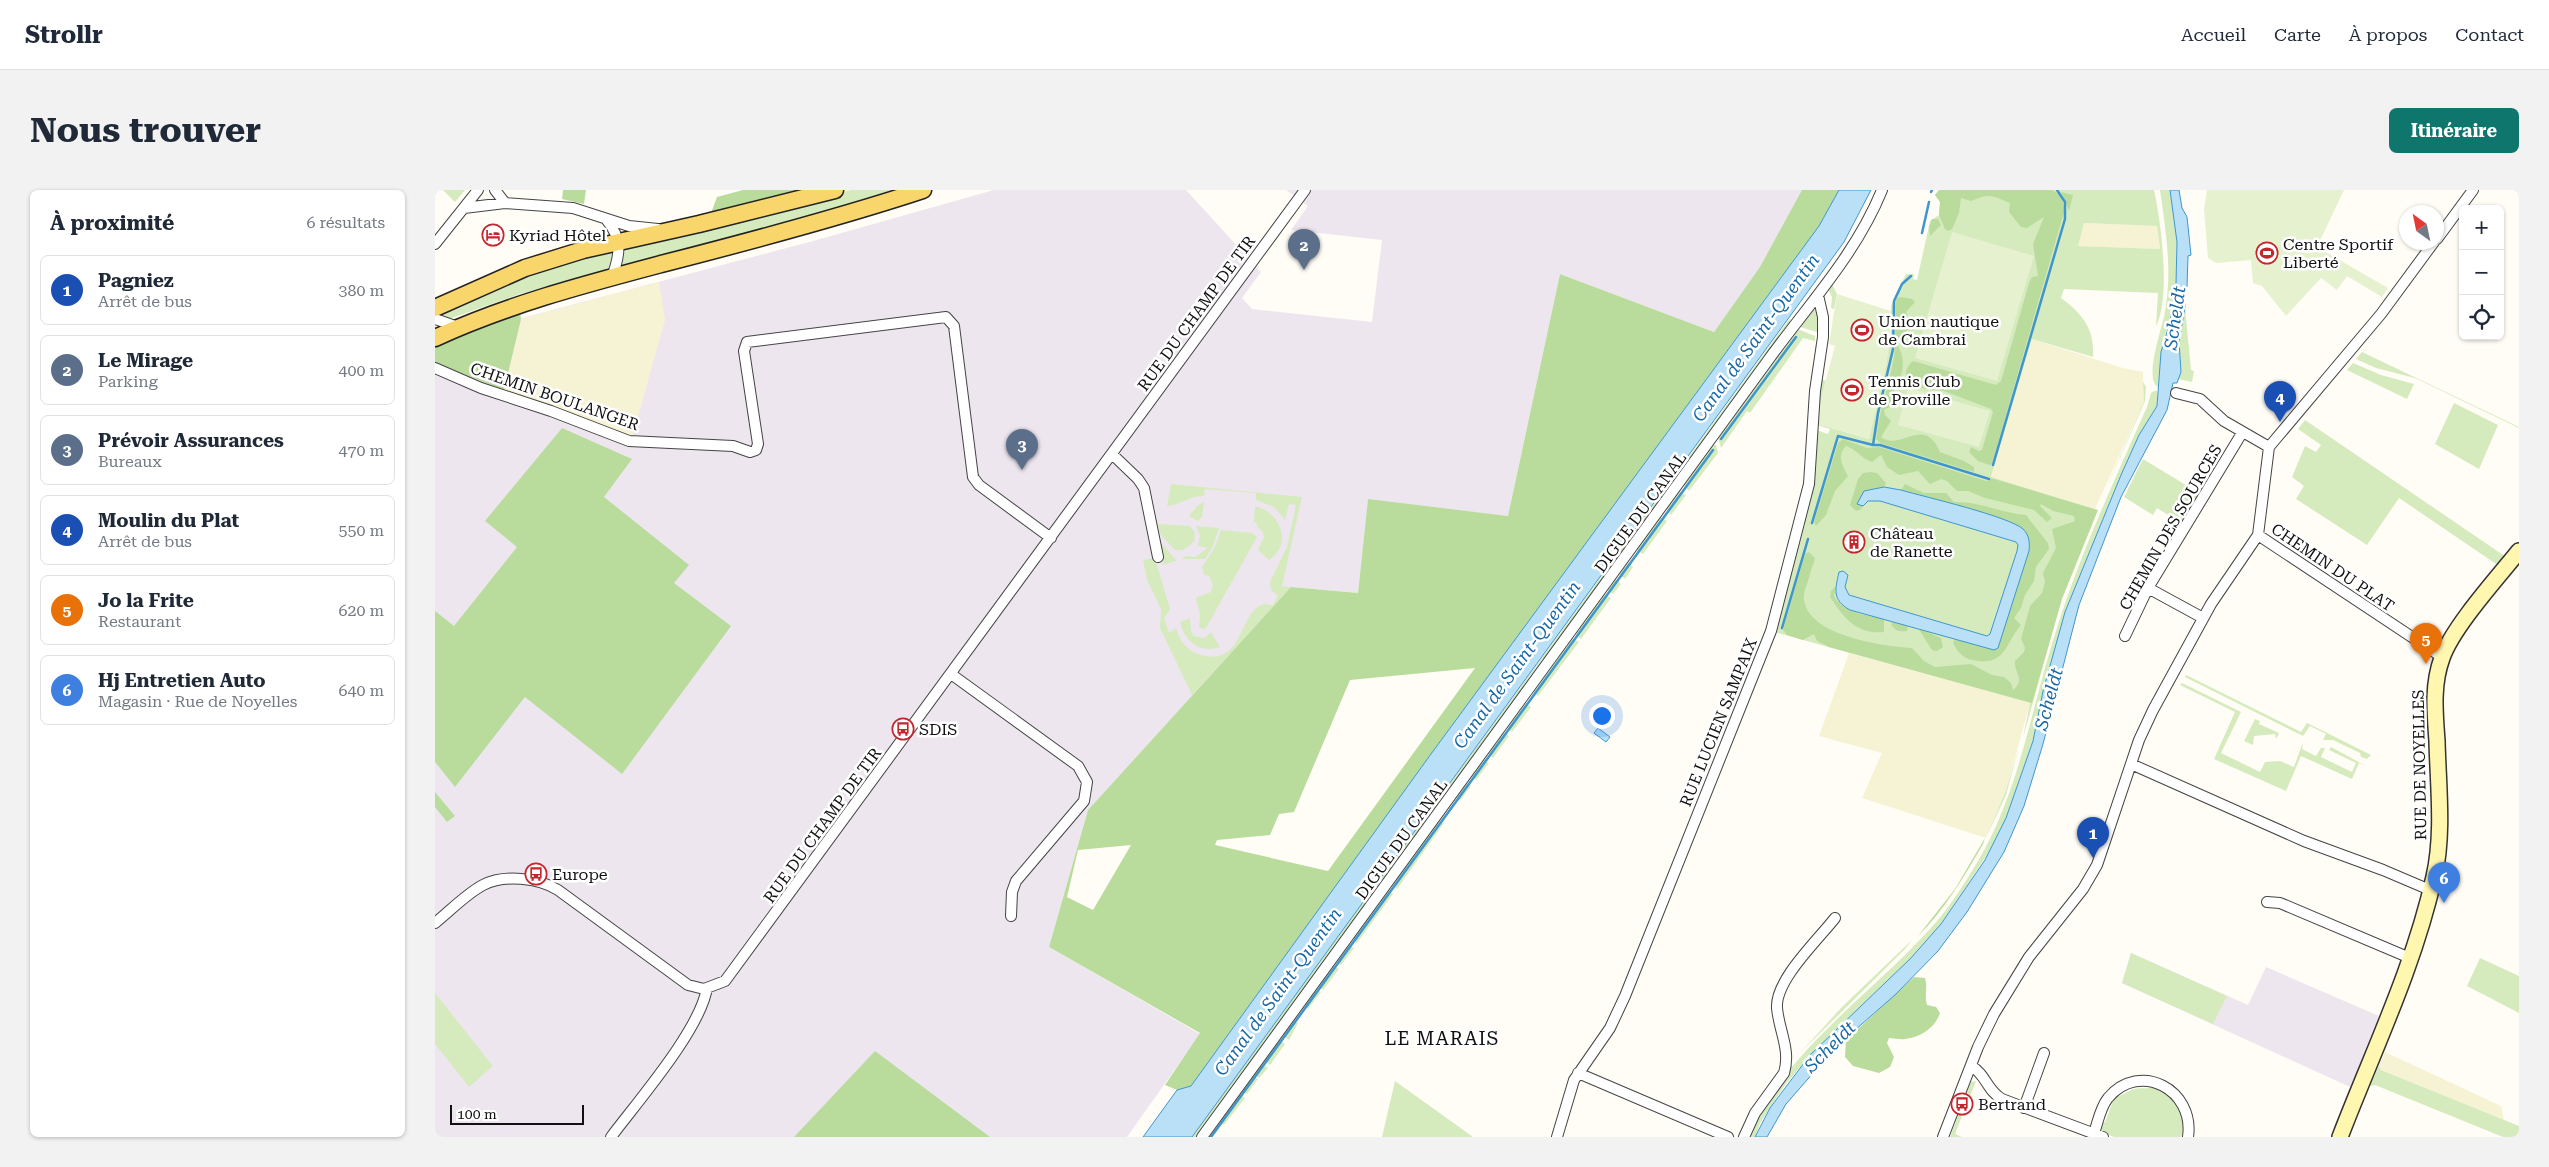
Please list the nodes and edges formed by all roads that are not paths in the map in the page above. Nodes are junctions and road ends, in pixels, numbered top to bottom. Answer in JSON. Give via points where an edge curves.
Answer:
{"nodes":[{"id":1,"x":478,"y":190,"type":"edge"},
{"id":2,"x":495,"y":190,"type":"edge"},
{"id":3,"x":835,"y":190,"type":"edge"},
{"id":4,"x":923,"y":190,"type":"edge"},
{"id":5,"x":1305,"y":190,"type":"edge"},
{"id":6,"x":1882,"y":190,"type":"edge"},
{"id":7,"x":2473,"y":190,"type":"edge"},
{"id":8,"x":505,"y":203,"type":"junction"},
{"id":9,"x":464,"y":208,"type":"junction"},
{"id":10,"x":606,"y":219,"type":"junction"},
{"id":11,"x":2444,"y":229,"type":"edge"},
{"id":12,"x":666,"y":230,"type":"junction"},
{"id":13,"x":619,"y":241,"type":"junction"},
{"id":14,"x":435,"y":244,"type":"edge"},
{"id":15,"x":2428,"y":250,"type":"edge"},
{"id":16,"x":612,"y":278,"type":"junction"},
{"id":17,"x":1818,"y":295,"type":"junction"},
{"id":18,"x":435,"y":308,"type":"edge"},
{"id":19,"x":435,"y":319,"type":"edge"},
{"id":20,"x":458,"y":328,"type":"junction"},
{"id":21,"x":435,"y":338,"type":"edge"},
{"id":22,"x":435,"y":368,"type":"edge"},
{"id":23,"x":2176,"y":392,"type":"dead end"},
{"id":24,"x":2242,"y":433,"type":"junction"},
{"id":25,"x":2269,"y":447,"type":"junction"},
{"id":26,"x":1112,"y":454,"type":"junction"},
{"id":27,"x":2258,"y":535,"type":"junction"},
{"id":28,"x":1051,"y":538,"type":"junction"},
{"id":29,"x":2519,"y":551,"type":"edge"},
{"id":30,"x":1158,"y":558,"type":"dead end"},
{"id":31,"x":2148,"y":588,"type":"junction"},
{"id":32,"x":2203,"y":618,"type":"junction"},
{"id":33,"x":2125,"y":636,"type":"dead end"},
{"id":34,"x":2442,"y":657,"type":"junction"},
{"id":35,"x":951,"y":674,"type":"junction"},
{"id":36,"x":2131,"y":764,"type":"junction"},
{"id":37,"x":2430,"y":890,"type":"junction"},
{"id":38,"x":2267,"y":902,"type":"dead end"},
{"id":39,"x":1011,"y":916,"type":"dead end"},
{"id":40,"x":1835,"y":918,"type":"dead end"},
{"id":41,"x":435,"y":923,"type":"edge"},
{"id":42,"x":2410,"y":958,"type":"junction"},
{"id":43,"x":707,"y":988,"type":"junction"},
{"id":44,"x":2044,"y":1053,"type":"dead end"},
{"id":45,"x":1971,"y":1066,"type":"junction"},
{"id":46,"x":1578,"y":1073,"type":"junction"},
{"id":47,"x":2024,"y":1108,"type":"junction"},
{"id":48,"x":2099,"y":1135,"type":"edge"},
{"id":49,"x":611,"y":1137,"type":"edge"},
{"id":50,"x":1202,"y":1137,"type":"edge"},
{"id":51,"x":1557,"y":1137,"type":"edge"},
{"id":52,"x":1728,"y":1137,"type":"edge"},
{"id":53,"x":1744,"y":1137,"type":"edge"},
{"id":54,"x":1943,"y":1137,"type":"edge"},
{"id":55,"x":2188,"y":1137,"type":"edge"},
{"id":56,"x":2340,"y":1137,"type":"edge"}],
"edges":[{"from":1,"to":9,"type":"street"},
{"from":2,"to":8,"type":"street"},
{"from":3,"to":12,"type":"main road"},
{"from":4,"to":16,"type":"main road"},
{"from":5,"to":26,"type":"street","name":"RUE DU CHAMP DE TIR"},
{"from":6,"to":17,"type":"street","name":"DIGUE DU CANAL","via":[[1856,243]]},
{"from":7,"to":11,"type":"street"},
{"from":8,"to":9,"type":"street"},
{"from":8,"to":10,"type":"street","via":[[573,208]]},
{"from":9,"to":14,"type":"street"},
{"from":10,"to":12,"type":"street","via":[[629,226]]},
{"from":10,"to":13,"type":"street"},
{"from":12,"to":13,"type":"main road"},
{"from":13,"to":16,"type":"street","via":[[620,252]]},
{"from":13,"to":18,"type":"main road","via":[[525,268]]},
{"from":15,"to":25,"type":"street","via":[[2381,314]]},
{"from":16,"to":20,"type":"main road","via":[[523,302]]},
{"from":17,"to":46,"type":"street","name":"RUE LUCIEN SAMPAIX","via":[[1823,337],[1815,391],[1809,484],[1769,636],[1625,996],[1610,1028]]},
{"from":17,"to":50,"type":"street","name":"DIGUE DU CANAL"},
{"from":19,"to":20,"type":"street"},
{"from":20,"to":21,"type":"main road"},
{"from":22,"to":28,"type":"street","name":"CHEMIN BOULANGER","via":[[481,388],[629,441],[733,446],[750,452],[756,450],[758,440],[744,351],[747,342],[946,317],[954,326],[973,477],[979,485]]},
{"from":23,"to":24,"type":"street","via":[[2200,399]]},
{"from":24,"to":25,"type":"street"},
{"from":24,"to":31,"type":"street","name":"CHEMIN DES SOURCES"},
{"from":25,"to":27,"type":"street"},
{"from":26,"to":28,"type":"street","name":"RUE DU CHAMP DE TIR"},
{"from":26,"to":30,"type":"street","via":[[1144,488]]},
{"from":27,"to":32,"type":"street"},
{"from":27,"to":34,"type":"street","name":"CHEMIN DU PLAT"},
{"from":28,"to":35,"type":"street","name":"RUE DU CHAMP DE TIR"},
{"from":29,"to":34,"type":"street","name":"RUE DE NOYELLES","via":[[2456,632]]},
{"from":31,"to":32,"type":"street"},
{"from":31,"to":33,"type":"street","name":"CHEMIN DES SOURCES"},
{"from":32,"to":36,"type":"street","via":[[2148,719]]},
{"from":34,"to":37,"type":"street","name":"RUE DE NOYELLES","via":[[2435,699],[2438,850]]},
{"from":35,"to":39,"type":"street","via":[[1078,766],[1087,782],[1084,801],[1016,881]]},
{"from":35,"to":43,"type":"street","name":"RUE DU CHAMP DE TIR","via":[[728,978]]},
{"from":36,"to":37,"type":"street","via":[[2304,841]]},
{"from":36,"to":45,"type":"street","via":[[2094,871],[2017,976],[1991,1019]]},
{"from":37,"to":42,"type":"street","name":"RUE DE NOYELLES"},
{"from":38,"to":42,"type":"street","via":[[2279,903]]},
{"from":40,"to":53,"type":"street","via":[[1787,977],[1779,994],[1777,1010],[1786,1047],[1784,1073],[1755,1113]]},
{"from":41,"to":43,"type":"street","via":[[485,884],[508,880],[540,882],[558,890],[685,984]]},
{"from":42,"to":56,"type":"street","name":"RUE DE NOYELLES"},
{"from":43,"to":49,"type":"street","via":[[703,1006],[688,1033]]},
{"from":44,"to":47,"type":"street"},
{"from":45,"to":47,"type":"street","via":[[1983,1074],[1991,1091],[1998,1097]]},
{"from":45,"to":54,"type":"street"},
{"from":46,"to":51,"type":"street","name":"RUE LUCIEN SAMPAIX","via":[[1567,1097]]},
{"from":46,"to":52,"type":"street"},
{"from":47,"to":48,"type":"street"},
{"from":48,"to":55,"type":"street","via":[[2103,1108],[2112,1094],[2131,1083],[2147,1081],[2164,1086],[2180,1098],[2189,1118]]}]}
